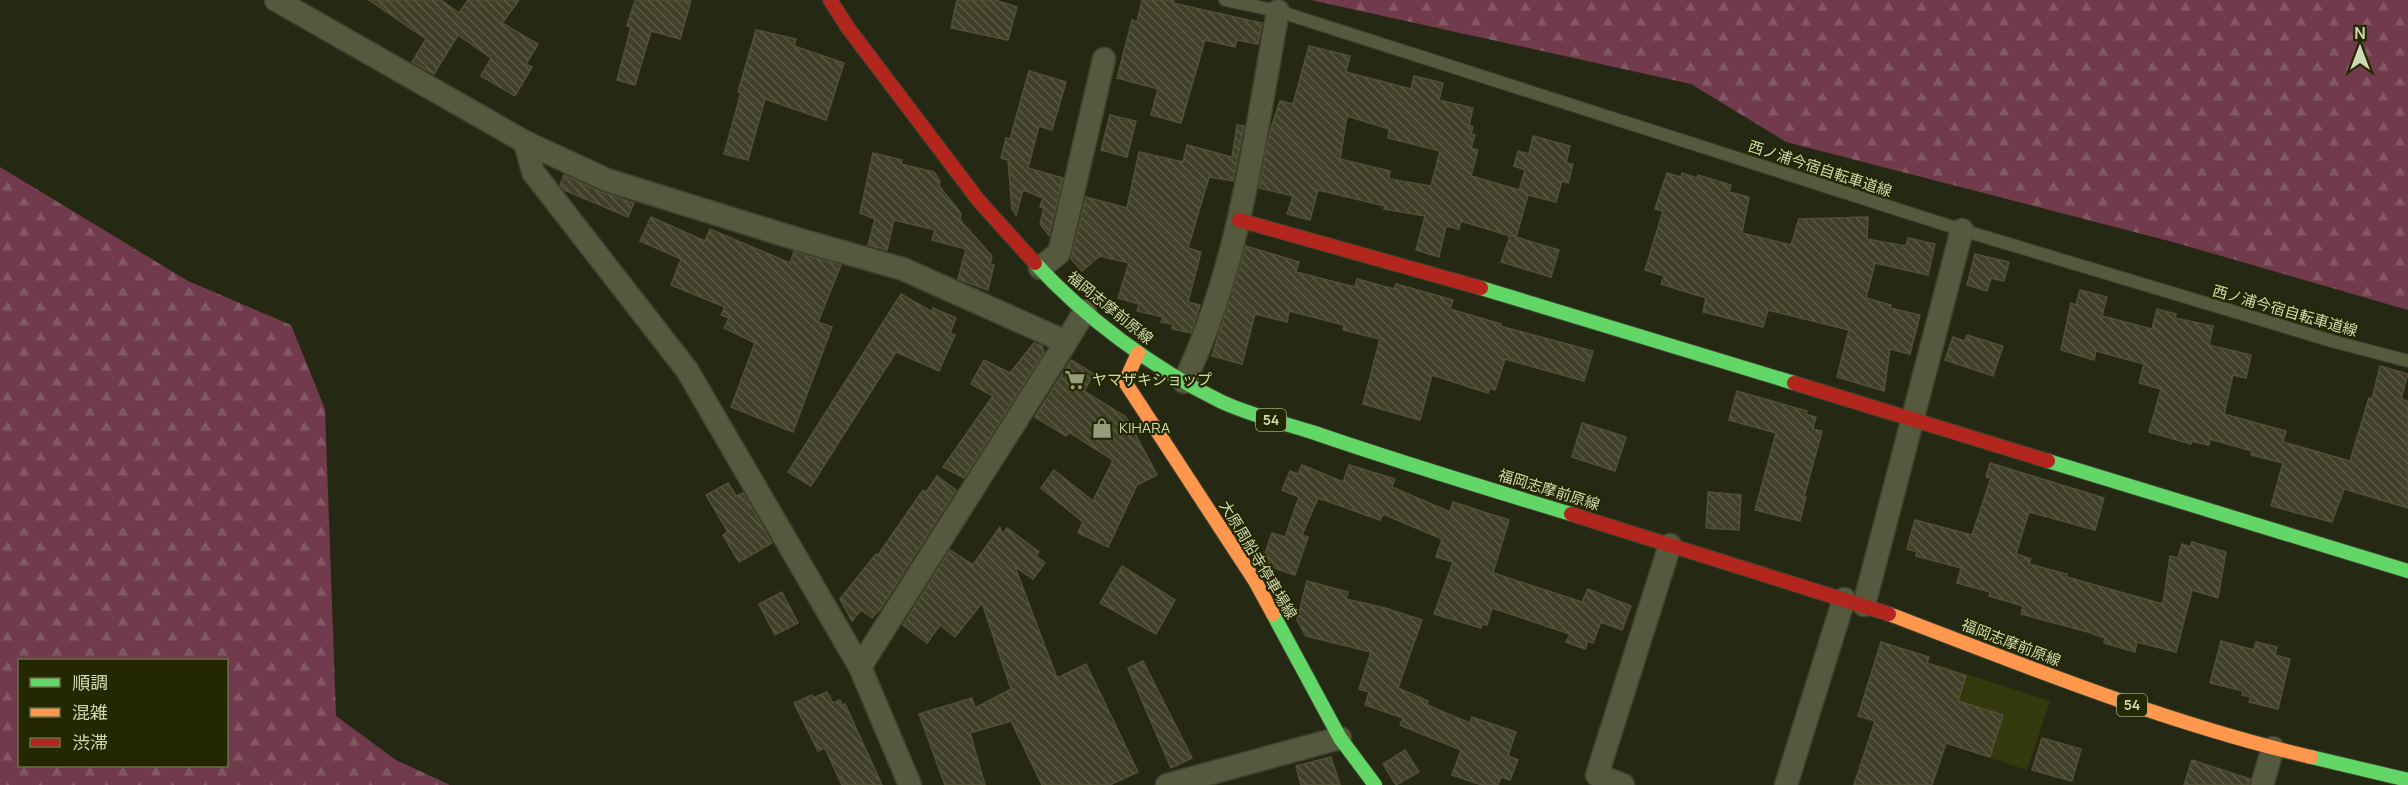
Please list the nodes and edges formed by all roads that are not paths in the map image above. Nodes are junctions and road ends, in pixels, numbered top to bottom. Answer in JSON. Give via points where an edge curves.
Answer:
{"nodes":[{"id":1,"x":276,"y":0,"type":"edge"},
{"id":2,"x":830,"y":0,"type":"edge"},
{"id":3,"x":1225,"y":0,"type":"edge"},
{"id":4,"x":1278,"y":11,"type":"junction"},
{"id":5,"x":1104,"y":58,"type":"dead end"},
{"id":6,"x":525,"y":142,"type":"junction"},
{"id":7,"x":1239,"y":220,"type":"junction"},
{"id":8,"x":1962,"y":230,"type":"junction"},
{"id":9,"x":1040,"y":268,"type":"junction"},
{"id":10,"x":1085,"y":311,"type":"junction"},
{"id":11,"x":1066,"y":342,"type":"junction"},
{"id":12,"x":1138,"y":353,"type":"junction"},
{"id":13,"x":2408,"y":362,"type":"edge"},
{"id":14,"x":1184,"y":382,"type":"junction"},
{"id":15,"x":1914,"y":418,"type":"junction"},
{"id":16,"x":1670,"y":545,"type":"junction"},
{"id":17,"x":2408,"y":572,"type":"edge"},
{"id":18,"x":1854,"y":602,"type":"junction"},
{"id":19,"x":860,"y":667,"type":"junction"},
{"id":20,"x":1340,"y":738,"type":"junction"},
{"id":21,"x":2273,"y":748,"type":"junction"},
{"id":22,"x":2408,"y":780,"type":"edge"},
{"id":23,"x":910,"y":785,"type":"edge"},
{"id":24,"x":1167,"y":785,"type":"edge"},
{"id":25,"x":1375,"y":785,"type":"edge"},
{"id":26,"x":1623,"y":785,"type":"edge"},
{"id":27,"x":1786,"y":785,"type":"edge"},
{"id":28,"x":2262,"y":785,"type":"edge"}],
"edges":[{"from":1,"to":6,"type":"street"},
{"from":2,"to":9,"type":"main road","name":"福岡志摩前原線","number":"54","via":[[979,201]]},
{"from":3,"to":4,"type":"lane","name":"西ノ浦今宿自転車道線"},
{"from":4,"to":7,"type":"street"},
{"from":4,"to":8,"type":"lane","name":"西ノ浦今宿自転車道線"},
{"from":5,"to":9,"type":"street","via":[[1059,253]]},
{"from":6,"to":11,"type":"street","via":[[607,180],[903,269]]},
{"from":6,"to":19,"type":"street","via":[[533,172],[687,370]]},
{"from":7,"to":14,"type":"street","via":[[1196,356]]},
{"from":7,"to":15,"type":"main road","via":[[1510,296]]},
{"from":8,"to":13,"type":"lane","name":"西ノ浦今宿自転車道線"},
{"from":8,"to":15,"type":"street"},
{"from":9,"to":10,"type":"main road","name":"福岡志摩前原線","number":"54"},
{"from":10,"to":11,"type":"street"},
{"from":10,"to":12,"type":"main road","name":"福岡志摩前原線","number":"54"},
{"from":11,"to":19,"type":"street"},
{"from":12,"to":14,"type":"main road","name":"福岡志摩前原線","number":"54"},
{"from":12,"to":20,"type":"main road","name":"大原周船寺停車場線","via":[[1125,382],[1255,581]]},
{"from":14,"to":16,"type":"main road","name":"福岡志摩前原線","number":"54","via":[[1261,417]]},
{"from":15,"to":17,"type":"main road"},
{"from":15,"to":18,"type":"street"},
{"from":16,"to":18,"type":"main road","name":"福岡志摩前原線","number":"54"},
{"from":16,"to":26,"type":"street","via":[[1598,775]]},
{"from":18,"to":21,"type":"main road","name":"福岡志摩前原線","number":"54","via":[[2104,696]]},
{"from":18,"to":27,"type":"street"},
{"from":19,"to":23,"type":"street"},
{"from":20,"to":24,"type":"street"},
{"from":20,"to":25,"type":"main road","name":"大原周船寺停車場線"},
{"from":21,"to":22,"type":"main road","name":"福岡志摩前原線","number":"54"},
{"from":21,"to":28,"type":"street"}]}
